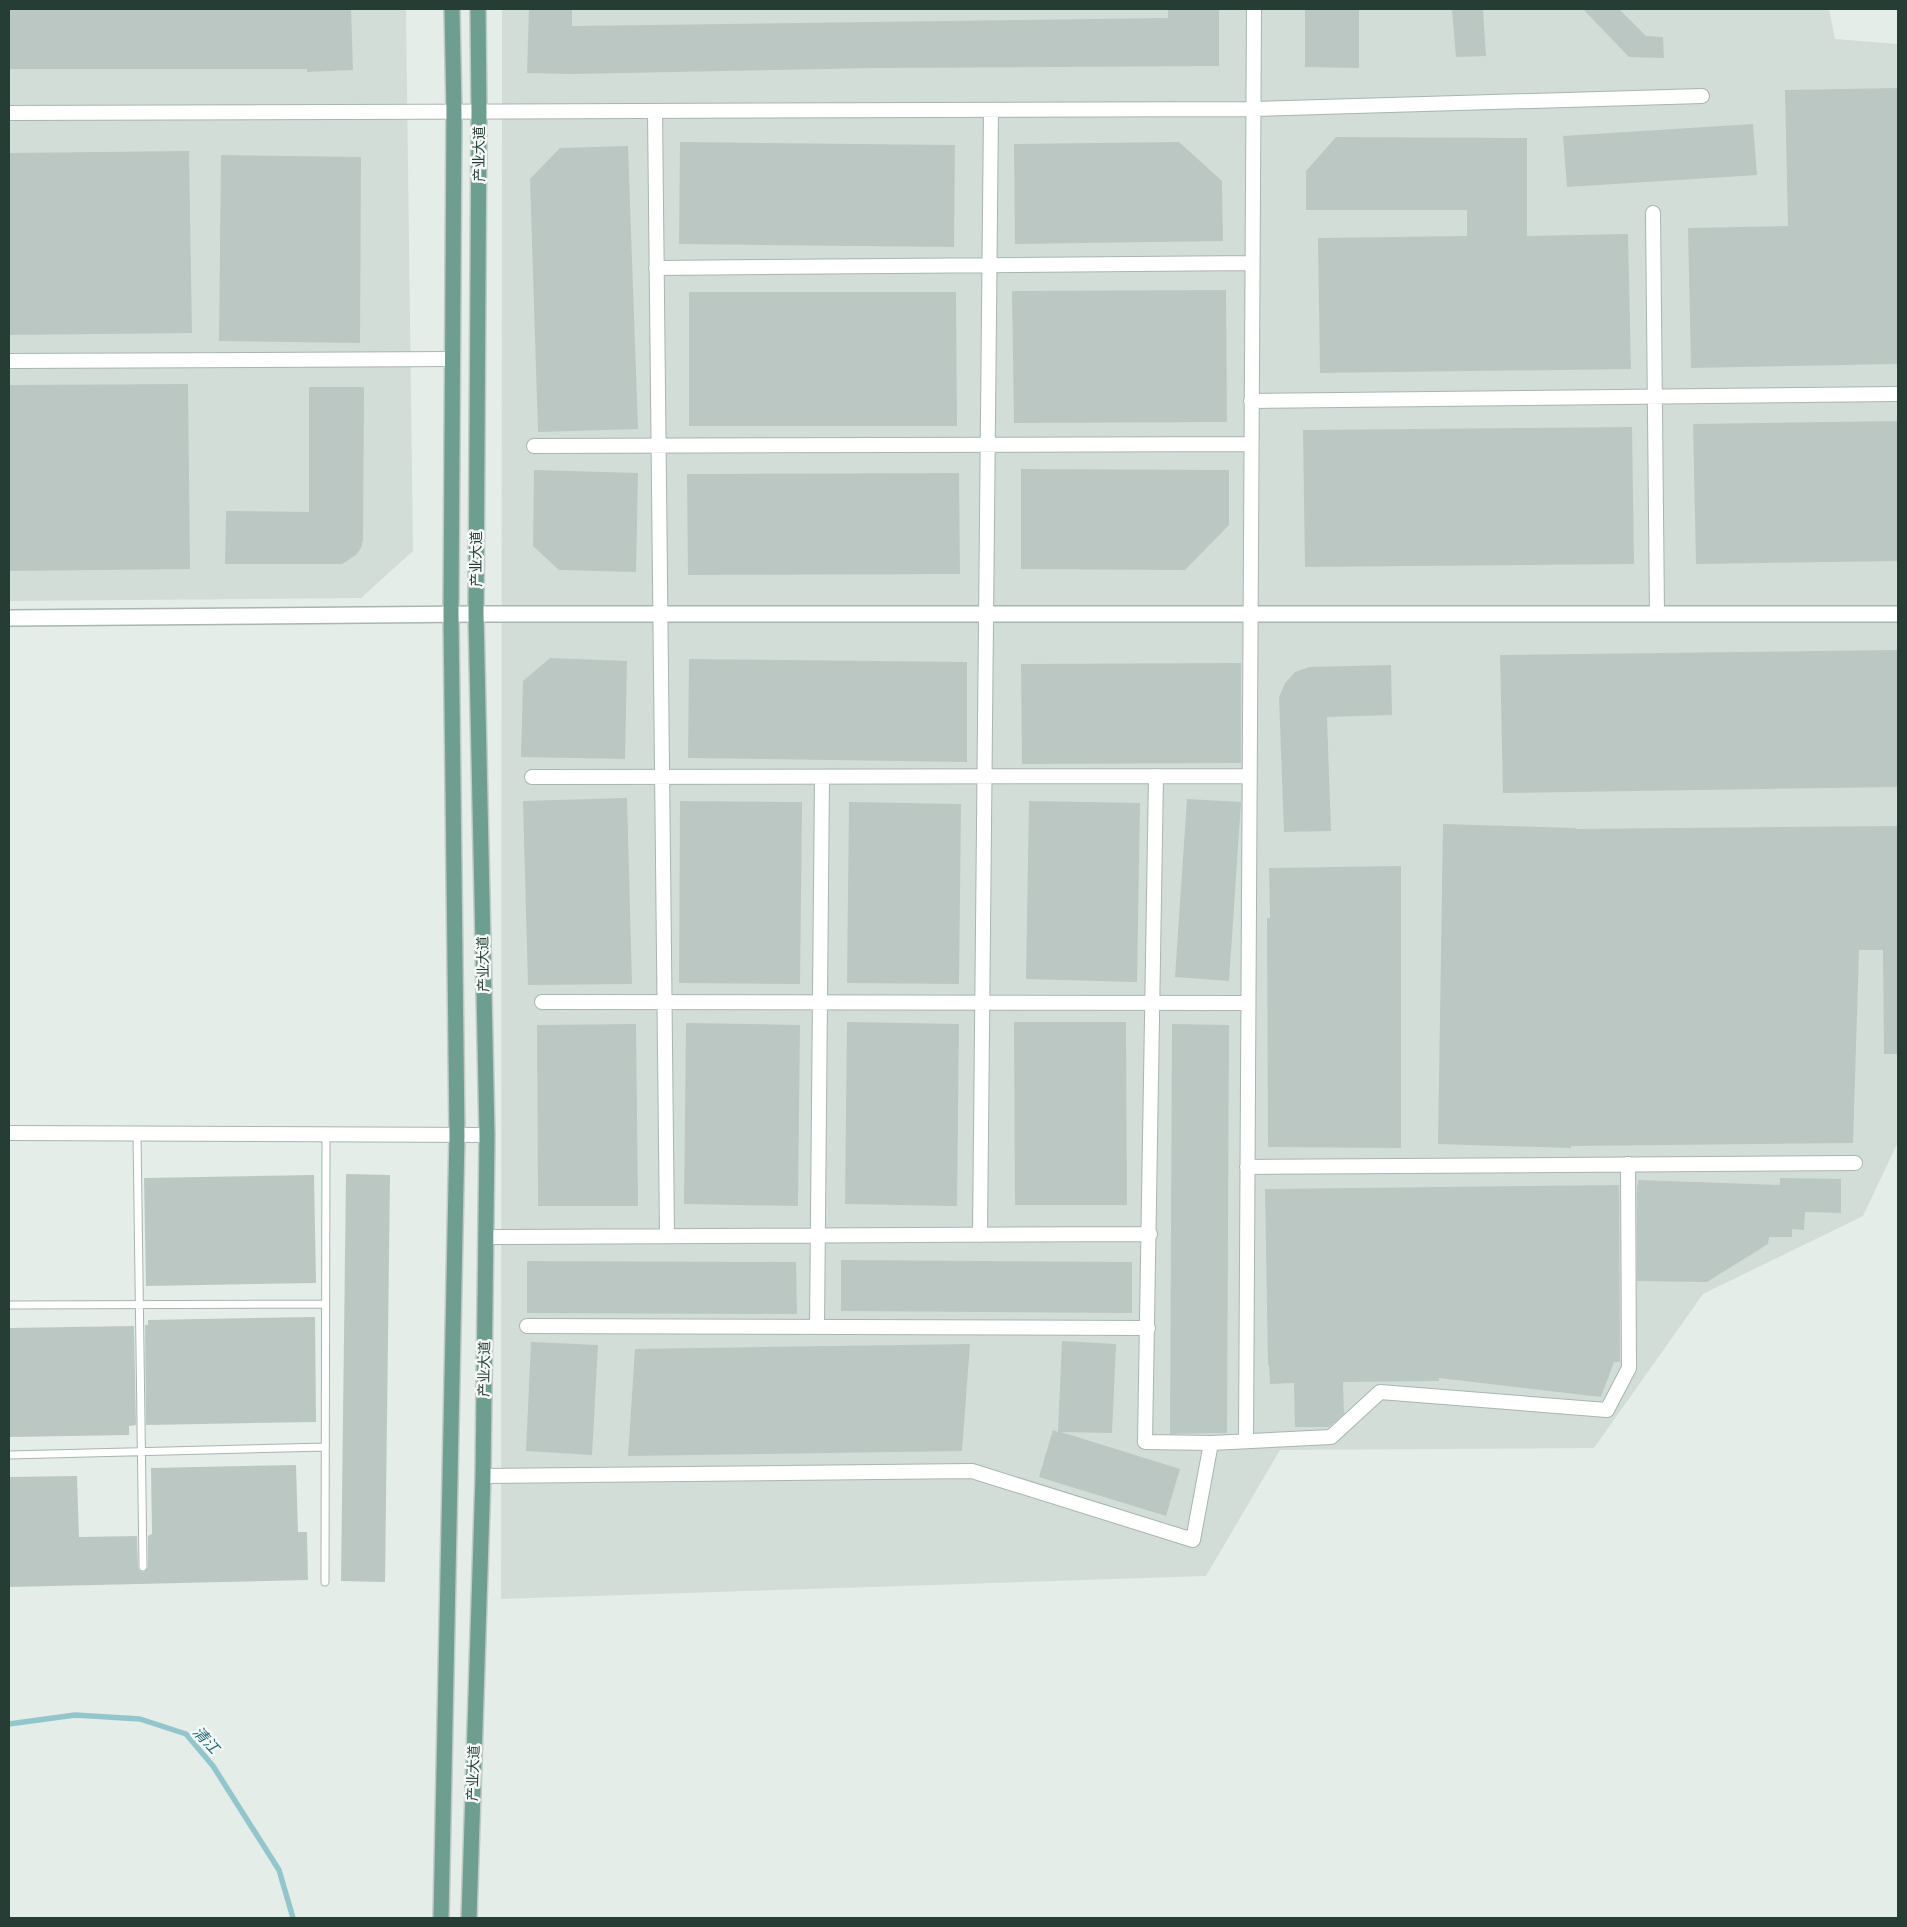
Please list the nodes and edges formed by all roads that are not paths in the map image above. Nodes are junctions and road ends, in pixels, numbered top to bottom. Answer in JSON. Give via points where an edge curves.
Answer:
{"nodes":[{"id":1,"x":452,"y":9,"type":"edge"},
{"id":2,"x":478,"y":9,"type":"edge"},
{"id":3,"x":1254,"y":9,"type":"edge"},
{"id":4,"x":1702,"y":96,"type":"dead end"},
{"id":5,"x":991,"y":110,"type":"junction"},
{"id":6,"x":1253,"y":110,"type":"junction"},
{"id":7,"x":654,"y":111,"type":"junction"},
{"id":8,"x":454,"y":112,"type":"junction"},
{"id":9,"x":479,"y":112,"type":"junction"},
{"id":10,"x":9,"y":113,"type":"edge"},
{"id":11,"x":1653,"y":213,"type":"dead end"},
{"id":12,"x":1252,"y":263,"type":"junction"},
{"id":13,"x":990,"y":266,"type":"junction"},
{"id":14,"x":656,"y":268,"type":"junction"},
{"id":15,"x":453,"y":359,"type":"junction"},
{"id":16,"x":9,"y":361,"type":"edge"},
{"id":17,"x":1898,"y":394,"type":"edge"},
{"id":18,"x":1655,"y":397,"type":"junction"},
{"id":19,"x":1251,"y":402,"type":"junction"},
{"id":20,"x":1251,"y":444,"type":"junction"},
{"id":21,"x":988,"y":445,"type":"junction"},
{"id":22,"x":534,"y":446,"type":"dead end"},
{"id":23,"x":658,"y":446,"type":"junction"},
{"id":24,"x":451,"y":614,"type":"junction"},
{"id":25,"x":476,"y":614,"type":"junction"},
{"id":26,"x":660,"y":614,"type":"junction"},
{"id":27,"x":986,"y":614,"type":"junction"},
{"id":28,"x":1250,"y":614,"type":"junction"},
{"id":29,"x":1657,"y":614,"type":"junction"},
{"id":30,"x":1898,"y":614,"type":"edge"},
{"id":31,"x":9,"y":618,"type":"edge"},
{"id":32,"x":984,"y":776,"type":"junction"},
{"id":33,"x":1156,"y":776,"type":"junction"},
{"id":34,"x":1249,"y":776,"type":"junction"},
{"id":35,"x":532,"y":777,"type":"dead end"},
{"id":36,"x":662,"y":777,"type":"junction"},
{"id":37,"x":822,"y":777,"type":"junction"},
{"id":38,"x":542,"y":1002,"type":"dead end"},
{"id":39,"x":664,"y":1002,"type":"junction"},
{"id":40,"x":820,"y":1002,"type":"junction"},
{"id":41,"x":982,"y":1002,"type":"junction"},
{"id":42,"x":1153,"y":1002,"type":"junction"},
{"id":43,"x":1248,"y":1002,"type":"junction"},
{"id":44,"x":9,"y":1133,"type":"edge"},
{"id":45,"x":137,"y":1134,"type":"junction"},
{"id":46,"x":326,"y":1134,"type":"junction"},
{"id":47,"x":457,"y":1135,"type":"junction"},
{"id":48,"x":487,"y":1135,"type":"junction"},
{"id":49,"x":1855,"y":1163,"type":"dead end"},
{"id":50,"x":1628,"y":1164,"type":"junction"},
{"id":51,"x":1247,"y":1167,"type":"junction"},
{"id":52,"x":1150,"y":1234,"type":"junction"},
{"id":53,"x":667,"y":1235,"type":"junction"},
{"id":54,"x":818,"y":1235,"type":"junction"},
{"id":55,"x":980,"y":1235,"type":"junction"},
{"id":56,"x":486,"y":1237,"type":"junction"},
{"id":57,"x":140,"y":1304,"type":"junction"},
{"id":58,"x":325,"y":1304,"type":"junction"},
{"id":59,"x":9,"y":1305,"type":"edge"},
{"id":60,"x":527,"y":1326,"type":"dead end"},
{"id":61,"x":817,"y":1327,"type":"junction"},
{"id":62,"x":1148,"y":1328,"type":"junction"},
{"id":63,"x":1246,"y":1441,"type":"junction"},
{"id":64,"x":1211,"y":1443,"type":"junction"},
{"id":65,"x":325,"y":1447,"type":"junction"},
{"id":66,"x":142,"y":1451,"type":"junction"},
{"id":67,"x":9,"y":1455,"type":"edge"},
{"id":68,"x":483,"y":1476,"type":"junction"},
{"id":69,"x":143,"y":1567,"type":"dead end"},
{"id":70,"x":325,"y":1582,"type":"dead end"},
{"id":71,"x":441,"y":1918,"type":"edge"},
{"id":72,"x":469,"y":1918,"type":"edge"}],
"edges":[{"from":1,"to":8,"type":"main road","name":"产业大道"},
{"from":2,"to":9,"type":"main road","name":"产业大道"},
{"from":3,"to":6,"type":"street"},
{"from":4,"to":6,"type":"street"},
{"from":5,"to":6,"type":"street"},
{"from":5,"to":7,"type":"street"},
{"from":5,"to":13,"type":"street"},
{"from":6,"to":12,"type":"street"},
{"from":7,"to":9,"type":"street"},
{"from":7,"to":14,"type":"street"},
{"from":8,"to":9,"type":"street"},
{"from":8,"to":10,"type":"street"},
{"from":8,"to":15,"type":"main road","name":"产业大道"},
{"from":9,"to":25,"type":"main road","name":"产业大道"},
{"from":11,"to":18,"type":"street"},
{"from":12,"to":13,"type":"street"},
{"from":12,"to":19,"type":"street"},
{"from":13,"to":14,"type":"street"},
{"from":13,"to":21,"type":"street"},
{"from":14,"to":23,"type":"street"},
{"from":15,"to":16,"type":"street"},
{"from":15,"to":24,"type":"main road","name":"产业大道"},
{"from":17,"to":18,"type":"street"},
{"from":18,"to":19,"type":"street"},
{"from":18,"to":29,"type":"street"},
{"from":19,"to":20,"type":"street"},
{"from":20,"to":21,"type":"street"},
{"from":20,"to":28,"type":"street"},
{"from":21,"to":23,"type":"street"},
{"from":21,"to":27,"type":"street"},
{"from":22,"to":23,"type":"street"},
{"from":23,"to":26,"type":"street"},
{"from":24,"to":25,"type":"street"},
{"from":24,"to":31,"type":"street"},
{"from":24,"to":47,"type":"main road","name":"产业大道"},
{"from":25,"to":26,"type":"street"},
{"from":25,"to":48,"type":"main road","name":"产业大道"},
{"from":26,"to":27,"type":"street"},
{"from":26,"to":36,"type":"street"},
{"from":27,"to":28,"type":"street"},
{"from":27,"to":32,"type":"street"},
{"from":28,"to":29,"type":"street"},
{"from":28,"to":34,"type":"street"},
{"from":29,"to":30,"type":"street"},
{"from":32,"to":33,"type":"street"},
{"from":32,"to":37,"type":"street"},
{"from":32,"to":41,"type":"street"},
{"from":33,"to":34,"type":"street"},
{"from":33,"to":42,"type":"street"},
{"from":34,"to":43,"type":"street"},
{"from":35,"to":36,"type":"street"},
{"from":36,"to":37,"type":"street"},
{"from":36,"to":39,"type":"street"},
{"from":37,"to":40,"type":"street"},
{"from":38,"to":39,"type":"street"},
{"from":39,"to":40,"type":"street"},
{"from":39,"to":53,"type":"street"},
{"from":40,"to":41,"type":"street"},
{"from":40,"to":54,"type":"street"},
{"from":41,"to":42,"type":"street"},
{"from":41,"to":55,"type":"street"},
{"from":42,"to":43,"type":"street"},
{"from":42,"to":52,"type":"street"},
{"from":43,"to":51,"type":"street"},
{"from":44,"to":45,"type":"street"},
{"from":45,"to":46,"type":"street"},
{"from":45,"to":57,"type":"lane"},
{"from":46,"to":47,"type":"street"},
{"from":46,"to":58,"type":"lane"},
{"from":47,"to":48,"type":"street"},
{"from":47,"to":71,"type":"main road","name":"产业大道"},
{"from":48,"to":56,"type":"main road","name":"产业大道"},
{"from":49,"to":50,"type":"street"},
{"from":50,"to":51,"type":"street"},
{"from":50,"to":63,"type":"street","via":[[1629,1368],[1606,1410],[1380,1392],[1331,1437]]},
{"from":51,"to":63,"type":"street"},
{"from":52,"to":55,"type":"street"},
{"from":52,"to":62,"type":"street"},
{"from":53,"to":54,"type":"street"},
{"from":53,"to":56,"type":"street"},
{"from":54,"to":55,"type":"street"},
{"from":54,"to":61,"type":"street"},
{"from":56,"to":68,"type":"main road","name":"产业大道"},
{"from":57,"to":58,"type":"lane"},
{"from":57,"to":59,"type":"lane"},
{"from":57,"to":66,"type":"lane"},
{"from":58,"to":65,"type":"lane"},
{"from":60,"to":61,"type":"street"},
{"from":61,"to":62,"type":"street"},
{"from":62,"to":64,"type":"street","via":[[1145,1442]]},
{"from":63,"to":64,"type":"street"},
{"from":64,"to":68,"type":"street","via":[[1193,1540],[972,1471]]},
{"from":65,"to":66,"type":"lane"},
{"from":65,"to":70,"type":"lane"},
{"from":66,"to":67,"type":"lane"},
{"from":66,"to":69,"type":"lane"},
{"from":68,"to":72,"type":"main road","name":"产业大道"}]}
